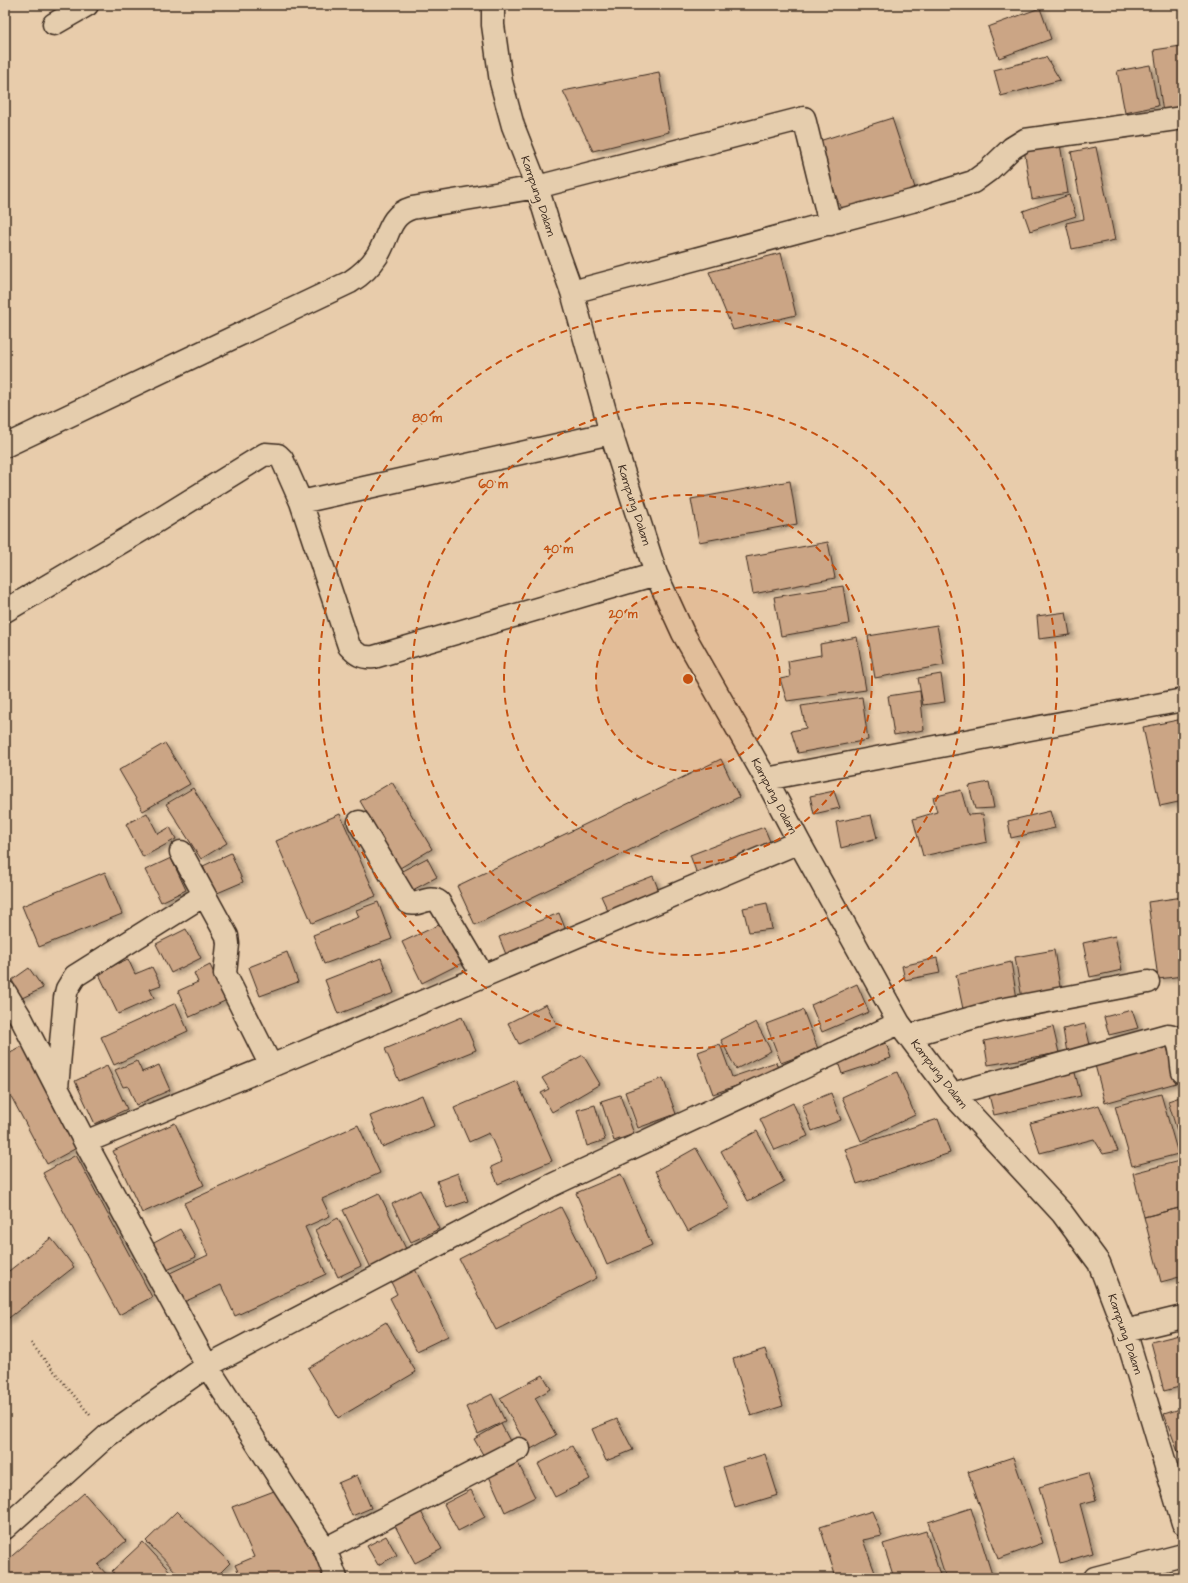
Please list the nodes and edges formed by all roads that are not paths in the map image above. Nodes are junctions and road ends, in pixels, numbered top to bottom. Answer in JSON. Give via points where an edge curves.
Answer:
{"nodes":[{"id":1,"x":87,"y":5,"type":"edge"},
{"id":2,"x":493,"y":5,"type":"edge"},
{"id":3,"x":54,"y":24,"type":"dead end"},
{"id":4,"x":1183,"y":118,"type":"edge"},
{"id":5,"x":537,"y":187,"type":"junction"},
{"id":6,"x":830,"y":224,"type":"junction"},
{"id":7,"x":572,"y":292,"type":"junction"},
{"id":8,"x":611,"y":433,"type":"junction"},
{"id":9,"x":5,"y":446,"type":"edge"},
{"id":10,"x":301,"y":502,"type":"junction"},
{"id":11,"x":656,"y":574,"type":"junction"},
{"id":12,"x":5,"y":611,"type":"edge"},
{"id":13,"x":1183,"y":700,"type":"edge"},
{"id":14,"x":766,"y":779,"type":"junction"},
{"id":15,"x":359,"y":822,"type":"dead end"},
{"id":16,"x":798,"y":842,"type":"junction"},
{"id":17,"x":181,"y":852,"type":"dead end"},
{"id":18,"x":204,"y":895,"type":"junction"},
{"id":19,"x":483,"y":976,"type":"junction"},
{"id":20,"x":1148,"y":982,"type":"dead end"},
{"id":21,"x":5,"y":992,"type":"edge"},
{"id":22,"x":904,"y":1029,"type":"junction"},
{"id":23,"x":271,"y":1066,"type":"junction"},
{"id":24,"x":1183,"y":1072,"type":"edge"},
{"id":25,"x":57,"y":1088,"type":"junction"},
{"id":26,"x":952,"y":1094,"type":"junction"},
{"id":27,"x":86,"y":1142,"type":"junction"},
{"id":28,"x":1183,"y":1317,"type":"edge"},
{"id":29,"x":1126,"y":1331,"type":"junction"},
{"id":30,"x":207,"y":1366,"type":"junction"},
{"id":31,"x":519,"y":1449,"type":"dead end"},
{"id":32,"x":1183,"y":1523,"type":"edge"},
{"id":33,"x":5,"y":1528,"type":"edge"},
{"id":34,"x":325,"y":1549,"type":"junction"},
{"id":35,"x":1183,"y":1555,"type":"edge"},
{"id":36,"x":336,"y":1578,"type":"edge"},
{"id":37,"x":1095,"y":1578,"type":"edge"}],
"edges":[{"from":1,"to":3,"type":"street"},
{"from":2,"to":5,"type":"street","name":"Kampung Dalam","via":[[493,25],[501,82],[513,126]]},
{"from":4,"to":6,"type":"street","via":[[1025,140],[973,182]]},
{"from":5,"to":6,"type":"street","via":[[804,118]]},
{"from":5,"to":7,"type":"street","name":"Kampung Dalam"},
{"from":5,"to":9,"type":"street","via":[[405,210],[394,219],[378,255],[367,269],[350,282]]},
{"from":6,"to":7,"type":"street"},
{"from":7,"to":8,"type":"street","name":"Kampung Dalam"},
{"from":8,"to":10,"type":"street"},
{"from":8,"to":11,"type":"street","name":"Kampung Dalam"},
{"from":10,"to":11,"type":"street","via":[[349,646],[356,654],[365,658]]},
{"from":10,"to":12,"type":"street","via":[[282,459],[278,455],[265,454]]},
{"from":11,"to":14,"type":"street","name":"Kampung Dalam","via":[[683,633]]},
{"from":13,"to":14,"type":"street"},
{"from":14,"to":16,"type":"street","name":"Kampung Dalam"},
{"from":15,"to":19,"type":"street","via":[[407,902],[411,904],[434,899],[439,902]]},
{"from":16,"to":19,"type":"street"},
{"from":16,"to":22,"type":"street","name":"Kampung Dalam"},
{"from":17,"to":18,"type":"street"},
{"from":18,"to":23,"type":"street","via":[[226,936],[226,977]]},
{"from":18,"to":25,"type":"street","via":[[74,976],[65,998]]},
{"from":19,"to":23,"type":"street"},
{"from":20,"to":22,"type":"street"},
{"from":21,"to":25,"type":"street"},
{"from":22,"to":26,"type":"street","name":"Kampung Dalam"},
{"from":22,"to":30,"type":"street","via":[[550,1186]]},
{"from":23,"to":27,"type":"street"},
{"from":24,"to":26,"type":"street","via":[[1178,1040],[1167,1035]]},
{"from":25,"to":27,"type":"street"},
{"from":26,"to":29,"type":"street","name":"Kampung Dalam","via":[[1083,1238],[1099,1263]]},
{"from":27,"to":30,"type":"street"},
{"from":28,"to":29,"type":"street"},
{"from":29,"to":32,"type":"street","name":"Kampung Dalam"},
{"from":30,"to":33,"type":"street","via":[[107,1436]]},
{"from":30,"to":34,"type":"street"},
{"from":31,"to":34,"type":"street"},
{"from":34,"to":36,"type":"street"},
{"from":35,"to":37,"type":"street"}]}
